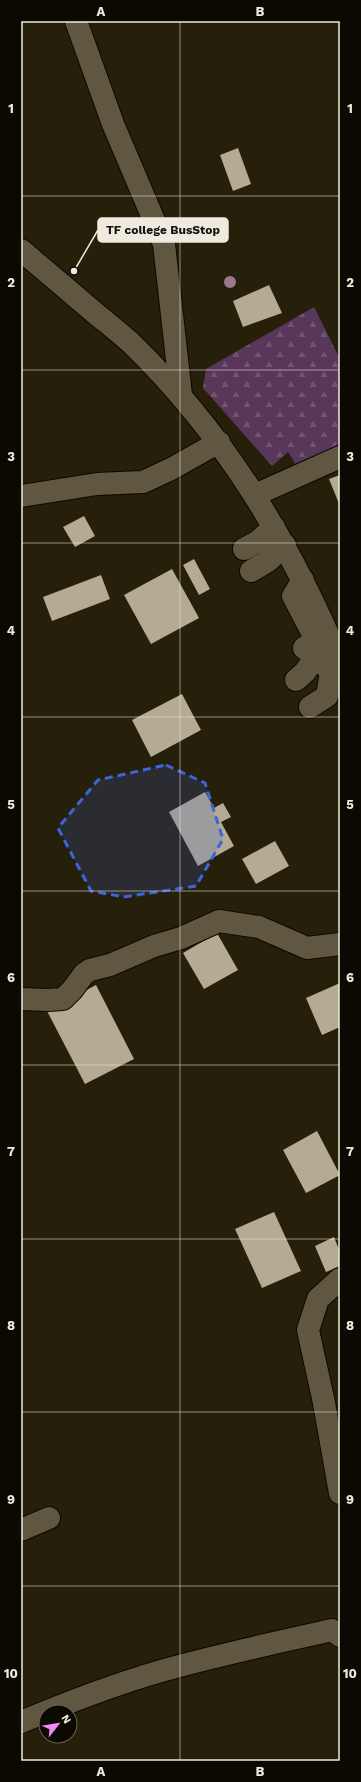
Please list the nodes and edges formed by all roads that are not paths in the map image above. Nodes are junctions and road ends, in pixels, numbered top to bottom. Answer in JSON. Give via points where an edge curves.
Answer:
{"nodes":[{"id":1,"x":79,"y":23,"type":"edge"},
{"id":2,"x":21,"y":250,"type":"edge"},
{"id":3,"x":181,"y":395,"type":"junction"},
{"id":4,"x":219,"y":442,"type":"junction"},
{"id":5,"x":340,"y":457,"type":"edge"},
{"id":6,"x":255,"y":495,"type":"junction"},
{"id":7,"x":21,"y":496,"type":"edge"},
{"id":8,"x":279,"y":536,"type":"junction"},
{"id":9,"x":244,"y":550,"type":"dead end"},
{"id":10,"x":251,"y":571,"type":"dead end"},
{"id":11,"x":316,"y":644,"type":"edge"},
{"id":12,"x":340,"y":662,"type":"edge"},
{"id":13,"x":296,"y":680,"type":"dead end"},
{"id":14,"x":310,"y":707,"type":"dead end"},
{"id":15,"x":340,"y":944,"type":"edge"},
{"id":16,"x":21,"y":999,"type":"edge"},
{"id":17,"x":340,"y":1279,"type":"edge"},
{"id":18,"x":340,"y":1493,"type":"edge"},
{"id":19,"x":49,"y":1518,"type":"dead end"},
{"id":20,"x":21,"y":1530,"type":"edge"},
{"id":21,"x":340,"y":1636,"type":"edge"},
{"id":22,"x":21,"y":1722,"type":"edge"}],
"edges":[{"from":1,"to":3,"type":"street","via":[[113,124],[164,244]]},
{"from":2,"to":3,"type":"street","via":[[131,344]]},
{"from":3,"to":4,"type":"street"},
{"from":4,"to":6,"type":"street"},
{"from":4,"to":7,"type":"street","via":[[143,482],[97,484]]},
{"from":5,"to":6,"type":"street"},
{"from":6,"to":8,"type":"street"},
{"from":8,"to":9,"type":"street","via":[[257,542]]},
{"from":8,"to":10,"type":"street","via":[[268,561]]},
{"from":8,"to":11,"type":"street","via":[[303,580]]},
{"from":11,"to":12,"type":"street"},
{"from":11,"to":13,"type":"street","via":[[305,672]]},
{"from":11,"to":14,"type":"street","via":[[331,672],[327,696]]},
{"from":15,"to":16,"type":"street","via":[[307,948],[259,926],[220,921],[110,965],[90,970],[63,999]]},
{"from":17,"to":18,"type":"street","via":[[318,1299],[308,1330]]},
{"from":19,"to":20,"type":"street"},
{"from":21,"to":22,"type":"street","via":[[332,1630],[160,1671]]}]}
